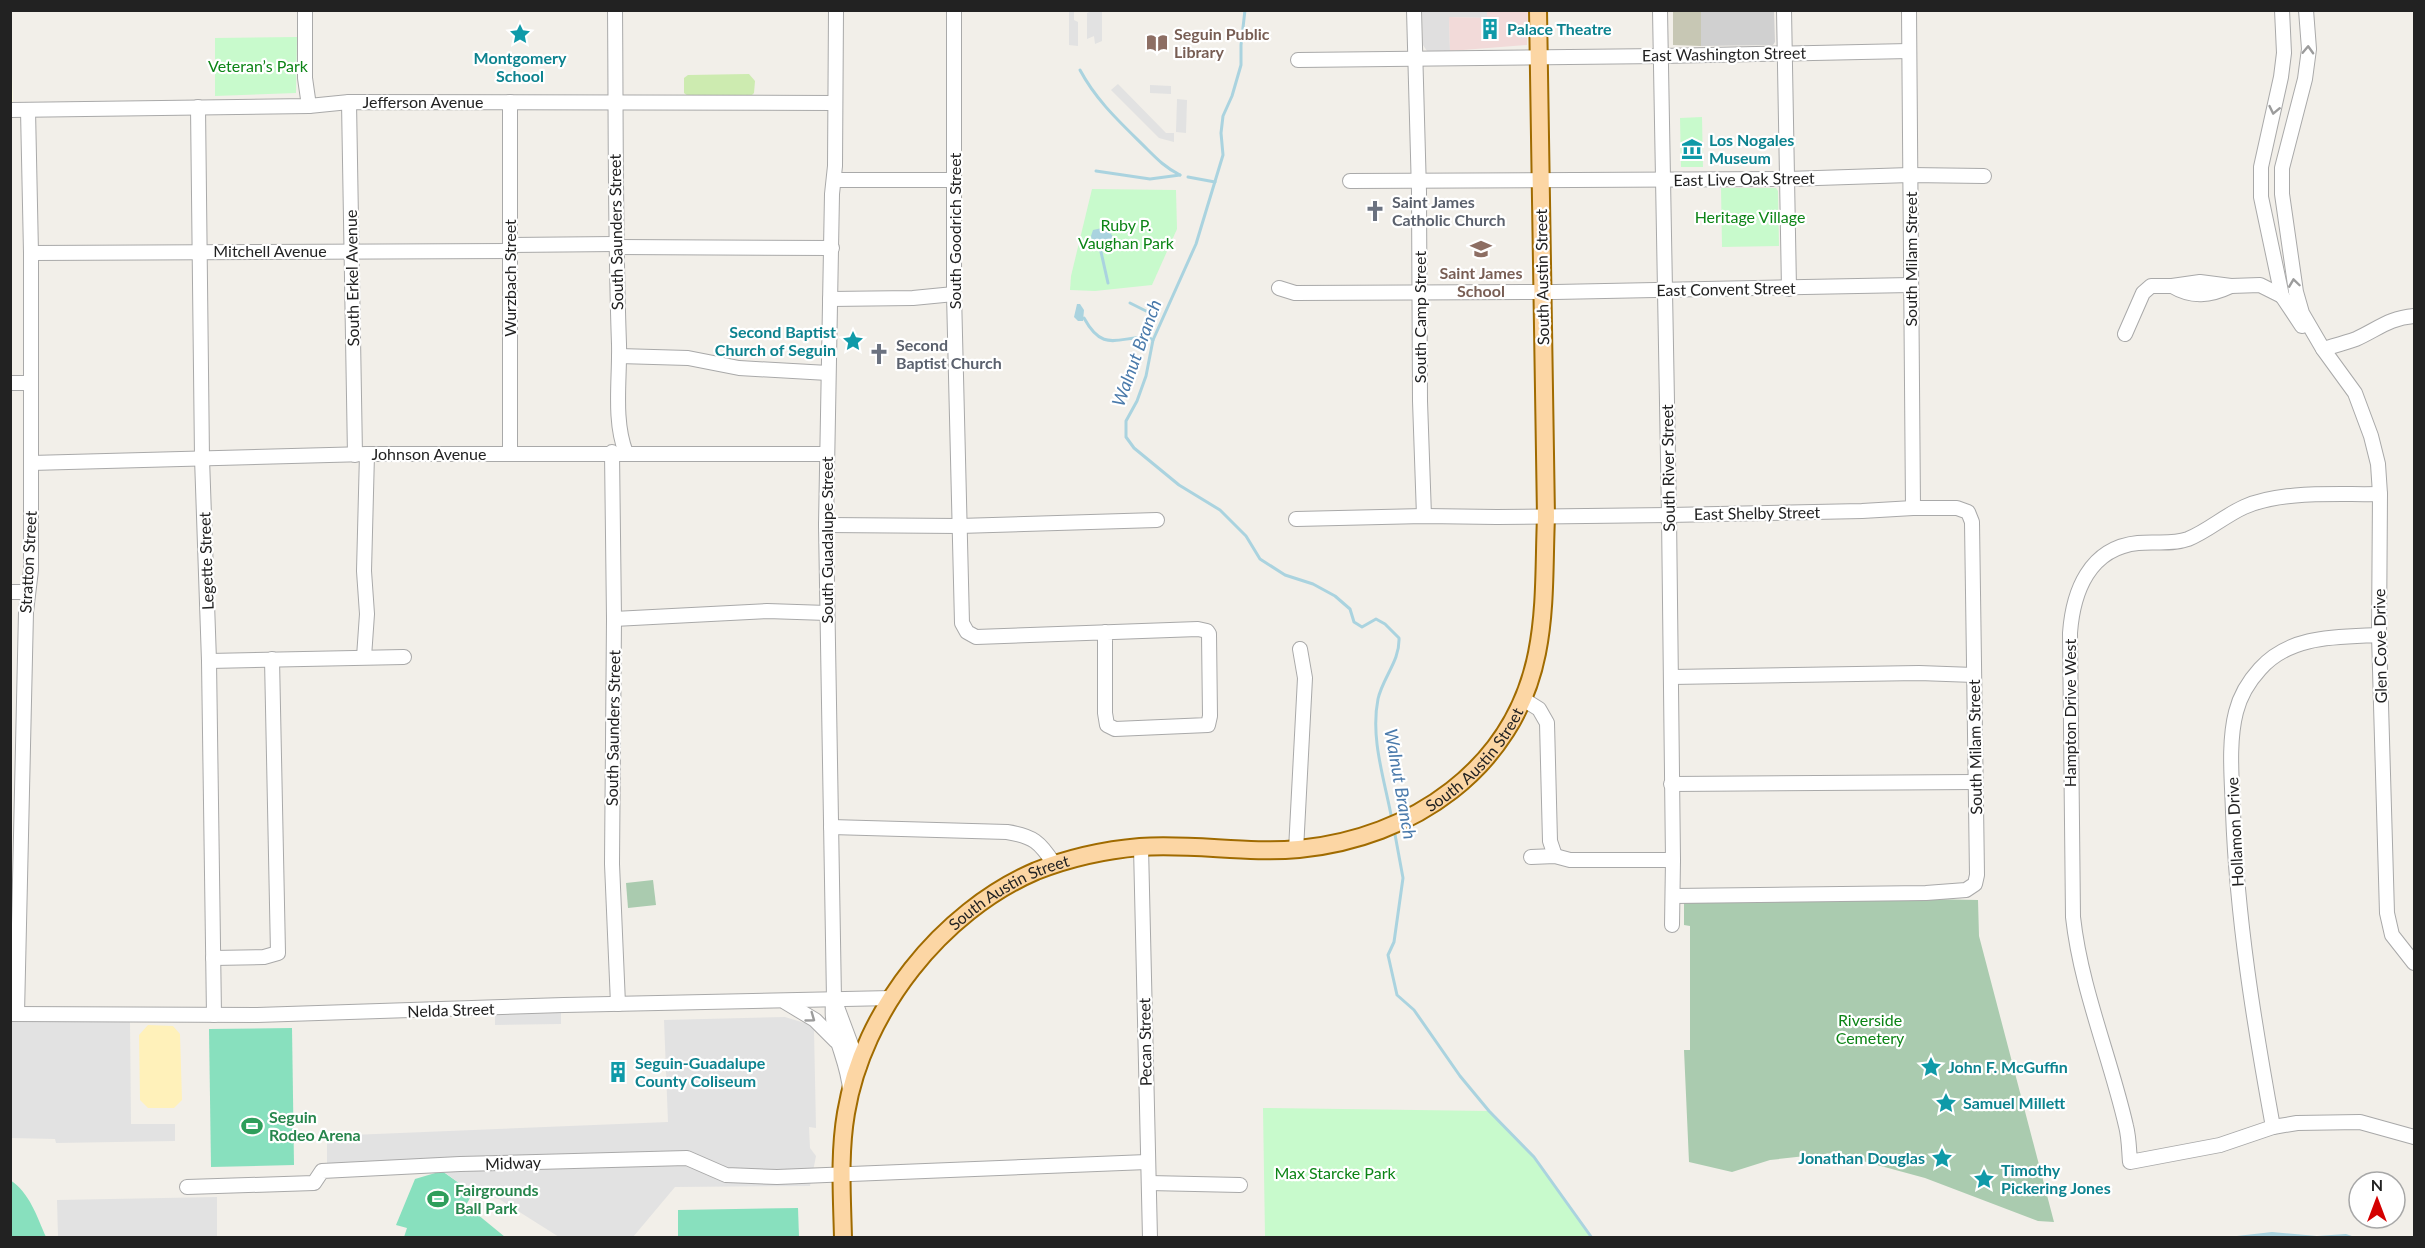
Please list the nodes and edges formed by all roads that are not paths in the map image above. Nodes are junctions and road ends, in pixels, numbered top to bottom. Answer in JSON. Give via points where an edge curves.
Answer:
{"nodes":[{"id":1,"x":305,"y":10,"type":"edge"},
{"id":2,"x":615,"y":10,"type":"edge"},
{"id":3,"x":836,"y":10,"type":"edge"},
{"id":4,"x":954,"y":10,"type":"edge"},
{"id":5,"x":1414,"y":10,"type":"edge"},
{"id":6,"x":1538,"y":10,"type":"edge"},
{"id":7,"x":1660,"y":10,"type":"edge"},
{"id":8,"x":1784,"y":10,"type":"edge"},
{"id":9,"x":1909,"y":10,"type":"edge"},
{"id":10,"x":2282,"y":10,"type":"edge"},
{"id":11,"x":2307,"y":10,"type":"edge"},
{"id":12,"x":1909,"y":51,"type":"junction"},
{"id":13,"x":1785,"y":54,"type":"junction"},
{"id":14,"x":1539,"y":56,"type":"junction"},
{"id":15,"x":1660,"y":56,"type":"junction"},
{"id":16,"x":1415,"y":59,"type":"junction"},
{"id":17,"x":1298,"y":60,"type":"dead end"},
{"id":18,"x":2281,"y":77,"type":"junction"},
{"id":19,"x":2305,"y":79,"type":"junction"},
{"id":20,"x":349,"y":102,"type":"junction"},
{"id":21,"x":510,"y":102,"type":"junction"},
{"id":22,"x":616,"y":102,"type":"junction"},
{"id":23,"x":835,"y":103,"type":"junction"},
{"id":24,"x":309,"y":106,"type":"junction"},
{"id":25,"x":198,"y":107,"type":"junction"},
{"id":26,"x":10,"y":110,"type":"edge"},
{"id":27,"x":28,"y":110,"type":"junction"},
{"id":28,"x":1911,"y":175,"type":"junction"},
{"id":29,"x":1984,"y":176,"type":"dead end"},
{"id":30,"x":1417,"y":179,"type":"junction"},
{"id":31,"x":1787,"y":179,"type":"junction"},
{"id":32,"x":834,"y":180,"type":"junction"},
{"id":33,"x":954,"y":180,"type":"junction"},
{"id":34,"x":1540,"y":180,"type":"junction"},
{"id":35,"x":1663,"y":180,"type":"junction"},
{"id":36,"x":1350,"y":181,"type":"dead end"},
{"id":37,"x":616,"y":246,"type":"junction"},
{"id":38,"x":510,"y":248,"type":"junction"},
{"id":39,"x":832,"y":248,"type":"junction"},
{"id":40,"x":200,"y":251,"type":"junction"},
{"id":41,"x":352,"y":251,"type":"junction"},
{"id":42,"x":31,"y":253,"type":"junction"},
{"id":43,"x":2276,"y":272,"type":"junction"},
{"id":44,"x":1911,"y":285,"type":"junction"},
{"id":45,"x":2260,"y":285,"type":"junction"},
{"id":46,"x":1279,"y":288,"type":"dead end"},
{"id":47,"x":1789,"y":289,"type":"junction"},
{"id":48,"x":1666,"y":290,"type":"junction"},
{"id":49,"x":1542,"y":292,"type":"junction"},
{"id":50,"x":1420,"y":293,"type":"junction"},
{"id":51,"x":954,"y":294,"type":"junction"},
{"id":52,"x":2282,"y":296,"type":"junction"},
{"id":53,"x":830,"y":299,"type":"junction"},
{"id":54,"x":2415,"y":316,"type":"edge"},
{"id":55,"x":2125,"y":334,"type":"dead end"},
{"id":56,"x":2315,"y":337,"type":"junction"},
{"id":57,"x":2322,"y":349,"type":"junction"},
{"id":58,"x":619,"y":356,"type":"junction"},
{"id":59,"x":828,"y":373,"type":"junction"},
{"id":60,"x":10,"y":383,"type":"edge"},
{"id":61,"x":32,"y":383,"type":"junction"},
{"id":62,"x":619,"y":453,"type":"junction"},
{"id":63,"x":361,"y":454,"type":"junction"},
{"id":64,"x":510,"y":454,"type":"junction"},
{"id":65,"x":827,"y":454,"type":"junction"},
{"id":66,"x":202,"y":458,"type":"junction"},
{"id":67,"x":31,"y":463,"type":"junction"},
{"id":68,"x":2380,"y":494,"type":"junction"},
{"id":69,"x":1913,"y":508,"type":"junction"},
{"id":70,"x":1968,"y":512,"type":"joint"},
{"id":71,"x":1669,"y":515,"type":"junction"},
{"id":72,"x":1424,"y":516,"type":"junction"},
{"id":73,"x":1546,"y":517,"type":"junction"},
{"id":74,"x":1296,"y":519,"type":"dead end"},
{"id":75,"x":1157,"y":520,"type":"dead end"},
{"id":76,"x":826,"y":525,"type":"junction"},
{"id":77,"x":958,"y":525,"type":"junction"},
{"id":78,"x":10,"y":592,"type":"edge"},
{"id":79,"x":27,"y":592,"type":"junction"},
{"id":80,"x":827,"y":613,"type":"junction"},
{"id":81,"x":614,"y":619,"type":"junction"},
{"id":82,"x":1105,"y":632,"type":"junction"},
{"id":83,"x":2379,"y":635,"type":"junction"},
{"id":84,"x":1300,"y":649,"type":"dead end"},
{"id":85,"x":364,"y":657,"type":"junction"},
{"id":86,"x":404,"y":657,"type":"dead end"},
{"id":87,"x":272,"y":659,"type":"junction"},
{"id":88,"x":209,"y":661,"type":"junction"},
{"id":89,"x":1974,"y":675,"type":"junction"},
{"id":90,"x":1671,"y":677,"type":"junction"},
{"id":91,"x":17,"y":696,"type":"edge"},
{"id":92,"x":1523,"y":699,"type":"junction"},
{"id":93,"x":1975,"y":782,"type":"junction"},
{"id":94,"x":1671,"y":784,"type":"junction"},
{"id":95,"x":831,"y":827,"type":"junction"},
{"id":96,"x":1141,"y":847,"type":"junction"},
{"id":97,"x":1296,"y":850,"type":"junction"},
{"id":98,"x":1555,"y":856,"type":"junction"},
{"id":99,"x":1531,"y":858,"type":"dead end"},
{"id":100,"x":1673,"y":860,"type":"junction"},
{"id":101,"x":1054,"y":864,"type":"junction"},
{"id":102,"x":1673,"y":896,"type":"junction"},
{"id":103,"x":1672,"y":925,"type":"dead end"},
{"id":104,"x":213,"y":958,"type":"junction"},
{"id":105,"x":2415,"y":963,"type":"edge"},
{"id":106,"x":892,"y":998,"type":"junction"},
{"id":107,"x":834,"y":999,"type":"junction"},
{"id":108,"x":783,"y":1001,"type":"junction"},
{"id":109,"x":618,"y":1004,"type":"junction"},
{"id":110,"x":14,"y":1014,"type":"edge"},
{"id":111,"x":214,"y":1015,"type":"junction"},
{"id":112,"x":836,"y":1041,"type":"junction"},
{"id":113,"x":859,"y":1066,"type":"junction"},
{"id":114,"x":850,"y":1094,"type":"junction"},
{"id":115,"x":2273,"y":1127,"type":"junction"},
{"id":116,"x":2415,"y":1137,"type":"edge"},
{"id":117,"x":1147,"y":1162,"type":"junction"},
{"id":118,"x":842,"y":1174,"type":"junction"},
{"id":119,"x":1149,"y":1183,"type":"junction"},
{"id":120,"x":1240,"y":1185,"type":"dead end"},
{"id":121,"x":187,"y":1187,"type":"dead end"},
{"id":122,"x":843,"y":1238,"type":"edge"},
{"id":123,"x":1150,"y":1238,"type":"edge"}],
"edges":[{"from":1,"to":24,"type":"street"},
{"from":2,"to":22,"type":"street","name":"South Saunders Street"},
{"from":3,"to":23,"type":"street","name":"South Guadalupe Street"},
{"from":4,"to":33,"type":"street","name":"South Goodrich Street"},
{"from":5,"to":16,"type":"street","name":"South Camp Street"},
{"from":6,"to":14,"type":"main road","name":"South Austin Street"},
{"from":7,"to":15,"type":"street","name":"South River Street"},
{"from":8,"to":13,"type":"street"},
{"from":9,"to":12,"type":"street","name":"South Milam Street"},
{"from":10,"to":18,"type":"street","name":"Glen Cove Drive"},
{"from":19,"to":11,"type":"street","name":"Glen Cove Drive","one_way":true},
{"from":12,"to":13,"type":"street","name":"East Washington Street"},
{"from":12,"to":28,"type":"street","name":"South Milam Street"},
{"from":13,"to":15,"type":"street","name":"East Washington Street"},
{"from":13,"to":31,"type":"street"},
{"from":14,"to":15,"type":"street","name":"East Washington Street"},
{"from":14,"to":16,"type":"street","name":"East Washington Street"},
{"from":14,"to":34,"type":"main road","name":"South Austin Street"},
{"from":15,"to":35,"type":"street","name":"South River Street"},
{"from":16,"to":17,"type":"street","name":"East Washington Street"},
{"from":16,"to":30,"type":"street","name":"South Camp Street"},
{"from":18,"to":19,"type":"street"},
{"from":18,"to":43,"type":"street","name":"Glen Cove Drive","one_way":true,"via":[[2261,167],[2261,197]]},
{"from":56,"to":19,"type":"street","name":"Glen Cove Drive","one_way":true,"via":[[2295,292],[2282,194],[2282,168]]},
{"from":20,"to":21,"type":"street","name":"Jefferson Avenue"},
{"from":20,"to":24,"type":"street","name":"Jefferson Avenue"},
{"from":20,"to":41,"type":"street","name":"South Erkel Avenue"},
{"from":21,"to":22,"type":"street","name":"Jefferson Avenue"},
{"from":21,"to":38,"type":"street","name":"Wurzbach Street"},
{"from":22,"to":23,"type":"street","name":"Jefferson Avenue"},
{"from":22,"to":37,"type":"street","name":"South Saunders Street"},
{"from":23,"to":32,"type":"street","name":"South Guadalupe Street"},
{"from":24,"to":25,"type":"street","name":"Jefferson Avenue"},
{"from":25,"to":27,"type":"street","name":"Jefferson Avenue"},
{"from":25,"to":40,"type":"street","name":"Legette Street"},
{"from":26,"to":27,"type":"street","name":"Jefferson Avenue"},
{"from":27,"to":42,"type":"street","name":"Stratton Street"},
{"from":28,"to":29,"type":"street","name":"East Live Oak Street"},
{"from":28,"to":31,"type":"street","name":"East Live Oak Street"},
{"from":28,"to":44,"type":"street","name":"South Milam Street"},
{"from":30,"to":34,"type":"street","name":"East Live Oak Street"},
{"from":30,"to":36,"type":"street","name":"East Live Oak Street"},
{"from":30,"to":50,"type":"street","name":"South Camp Street"},
{"from":31,"to":35,"type":"street","name":"East Live Oak Street"},
{"from":31,"to":47,"type":"street"},
{"from":32,"to":33,"type":"street"},
{"from":32,"to":39,"type":"street","name":"South Guadalupe Street"},
{"from":33,"to":51,"type":"street","name":"South Goodrich Street"},
{"from":34,"to":35,"type":"street","name":"East Live Oak Street"},
{"from":34,"to":49,"type":"main road","name":"South Austin Street"},
{"from":35,"to":48,"type":"street","name":"South River Street"},
{"from":37,"to":38,"type":"street","name":"Mitchell Avenue"},
{"from":37,"to":39,"type":"street","name":"Mitchell Avenue"},
{"from":37,"to":58,"type":"street","name":"South Saunders Street"},
{"from":38,"to":41,"type":"street","name":"Mitchell Avenue"},
{"from":38,"to":64,"type":"street","name":"Wurzbach Street"},
{"from":39,"to":53,"type":"street","name":"South Guadalupe Street"},
{"from":40,"to":41,"type":"street","name":"Mitchell Avenue"},
{"from":40,"to":42,"type":"street","name":"Mitchell Avenue"},
{"from":40,"to":66,"type":"street","name":"Legette Street"},
{"from":41,"to":63,"type":"street","name":"South Erkel Avenue"},
{"from":42,"to":61,"type":"street","name":"Stratton Street"},
{"from":43,"to":45,"type":"street"},
{"from":43,"to":52,"type":"street","name":"Glen Cove Drive"},
{"from":44,"to":47,"type":"street","name":"East Convent Street"},
{"from":44,"to":69,"type":"street","name":"South Milam Street"},
{"from":45,"to":52,"type":"street"},
{"from":45,"to":55,"type":"street","via":[[2231,286],[2202,295],[2172,286],[2151,286],[2143,293]]},
{"from":46,"to":50,"type":"street","name":"East Convent Street","via":[[1295,293]]},
{"from":47,"to":48,"type":"street","name":"East Convent Street"},
{"from":48,"to":49,"type":"street","name":"East Convent Street"},
{"from":48,"to":71,"type":"street","name":"South River Street"},
{"from":49,"to":50,"type":"street","name":"East Convent Street"},
{"from":49,"to":73,"type":"main road","name":"South Austin Street"},
{"from":50,"to":72,"type":"street","name":"South Camp Street"},
{"from":51,"to":53,"type":"street"},
{"from":51,"to":77,"type":"street","name":"South Goodrich Street"},
{"from":52,"to":56,"type":"street","name":"Glen Cove Drive","via":[[2306,331]]},
{"from":53,"to":59,"type":"street","name":"South Guadalupe Street"},
{"from":54,"to":57,"type":"street","via":[[2400,317],[2356,339]]},
{"from":56,"to":57,"type":"street","name":"Glen Cove Drive"},
{"from":57,"to":68,"type":"street","name":"Glen Cove Drive","via":[[2347,380],[2364,414],[2378,464]]},
{"from":58,"to":59,"type":"street","via":[[687,358],[739,368]]},
{"from":58,"to":62,"type":"street","name":"South Saunders Street"},
{"from":59,"to":65,"type":"street","name":"South Guadalupe Street"},
{"from":60,"to":61,"type":"street"},
{"from":61,"to":67,"type":"street","name":"Stratton Street"},
{"from":62,"to":64,"type":"street","name":"Johnson Avenue"},
{"from":62,"to":65,"type":"street","name":"Johnson Avenue"},
{"from":62,"to":81,"type":"street","name":"South Saunders Street"},
{"from":63,"to":64,"type":"street","name":"Johnson Avenue"},
{"from":63,"to":66,"type":"street","name":"Johnson Avenue"},
{"from":63,"to":85,"type":"street","name":"South Erkel Avenue","via":[[367,614]]},
{"from":65,"to":76,"type":"street","name":"South Guadalupe Street"},
{"from":66,"to":67,"type":"street","name":"Johnson Avenue"},
{"from":66,"to":88,"type":"street","name":"Legette Street"},
{"from":67,"to":79,"type":"street","name":"Stratton Street","via":[[31,570]]},
{"from":68,"to":83,"type":"street","name":"Glen Cove Drive"},
{"from":68,"to":115,"type":"street","name":"Hampton Drive West","via":[[2267,500],[2244,507],[2185,540],[2117,548],[2088,572],[2072,607],[2073,917],[2087,989],[2127,1128],[2130,1162],[2220,1145]]},
{"from":69,"to":70,"type":"street","name":"East Shelby Street","via":[[1957,508]]},
{"from":69,"to":71,"type":"street","name":"East Shelby Street"},
{"from":70,"to":89,"type":"street","name":"South Milam Street","via":[[1972,522]]},
{"from":71,"to":73,"type":"street","name":"East Shelby Street"},
{"from":71,"to":90,"type":"street","name":"South River Street"},
{"from":72,"to":73,"type":"street","name":"East Shelby Street"},
{"from":72,"to":74,"type":"street","name":"East Shelby Street"},
{"from":73,"to":92,"type":"main road","name":"South Austin Street","via":[[1541,630]]},
{"from":75,"to":77,"type":"street"},
{"from":76,"to":77,"type":"street"},
{"from":76,"to":80,"type":"street","name":"South Guadalupe Street"},
{"from":77,"to":82,"type":"street","name":"South Goodrich Street","via":[[960,617],[965,630],[976,637]]},
{"from":78,"to":79,"type":"street"},
{"from":79,"to":91,"type":"street","name":"Stratton Street"},
{"from":80,"to":81,"type":"street","via":[[755,611]]},
{"from":80,"to":95,"type":"street","name":"South Guadalupe Street"},
{"from":81,"to":109,"type":"street","name":"South Saunders Street","via":[[612,864]]},
{"from":82,"to":82,"type":"street","via":[[1107,725],[1115,729],[1208,725],[1207,631]]},
{"from":83,"to":105,"type":"street","name":"Glen Cove Drive","via":[[2387,913],[2392,934]]},
{"from":83,"to":115,"type":"street","name":"Hollamon Drive","via":[[2330,637],[2279,652],[2260,668],[2242,694],[2235,714],[2235,866],[2244,959]]},
{"from":84,"to":97,"type":"street","via":[[1305,678]]},
{"from":85,"to":86,"type":"street"},
{"from":85,"to":87,"type":"street"},
{"from":87,"to":88,"type":"street"},
{"from":87,"to":104,"type":"street","via":[[278,953]]},
{"from":88,"to":104,"type":"street","name":"Legette Street"},
{"from":89,"to":90,"type":"street"},
{"from":89,"to":93,"type":"street","name":"South Milam Street"},
{"from":90,"to":94,"type":"street","name":"South River Street"},
{"from":91,"to":110,"type":"street","name":"Stratton Street"},
{"from":92,"to":97,"type":"main road","name":"South Austin Street","via":[[1480,766],[1428,808],[1388,828],[1340,843]]},
{"from":92,"to":98,"type":"street","via":[[1539,709],[1547,723],[1550,841]]},
{"from":93,"to":94,"type":"street"},
{"from":93,"to":102,"type":"street","name":"South Milam Street","via":[[1977,874],[1975,884],[1966,890]]},
{"from":94,"to":100,"type":"street","name":"South River Street"},
{"from":95,"to":101,"type":"street","via":[[1007,832],[1025,835],[1041,845]]},
{"from":95,"to":107,"type":"street","name":"South Guadalupe Street"},
{"from":96,"to":97,"type":"main road","name":"South Austin Street"},
{"from":96,"to":101,"type":"main road","name":"South Austin Street","via":[[1108,850]]},
{"from":96,"to":117,"type":"street","name":"Pecan Street"},
{"from":98,"to":99,"type":"street"},
{"from":98,"to":100,"type":"street","via":[[1569,860]]},
{"from":100,"to":102,"type":"street","name":"South River Street"},
{"from":101,"to":106,"type":"main road","name":"South Austin Street","via":[[1006,887],[963,917],[944,933]]},
{"from":102,"to":103,"type":"street","name":"South River Street"},
{"from":104,"to":111,"type":"street","name":"Legette Street"},
{"from":106,"to":107,"type":"street","name":"Nelda Street"},
{"from":106,"to":113,"type":"main road","name":"South Austin Street"},
{"from":107,"to":108,"type":"street","name":"Nelda Street"},
{"from":107,"to":112,"type":"street"},
{"from":107,"to":113,"type":"street","name":"South Guadalupe Street"},
{"from":108,"to":109,"type":"street","name":"Nelda Street"},
{"from":108,"to":112,"type":"street","one_way":true,"via":[[815,1020]]},
{"from":109,"to":111,"type":"street","name":"Nelda Street"},
{"from":110,"to":111,"type":"street","name":"Nelda Street"},
{"from":112,"to":114,"type":"street","via":[[849,1076]]},
{"from":113,"to":114,"type":"main road","name":"South Austin Street"},
{"from":114,"to":118,"type":"main road","name":"South Austin Street"},
{"from":115,"to":116,"type":"street","via":[[2360,1122]]},
{"from":117,"to":118,"type":"street"},
{"from":117,"to":119,"type":"street","name":"Pecan Street"},
{"from":118,"to":121,"type":"street","name":"Midway","via":[[726,1175],[687,1158],[322,1172],[314,1183]]},
{"from":118,"to":122,"type":"main road","name":"South Austin Street"},
{"from":119,"to":120,"type":"street"},
{"from":119,"to":123,"type":"street","name":"Pecan Street"}]}
